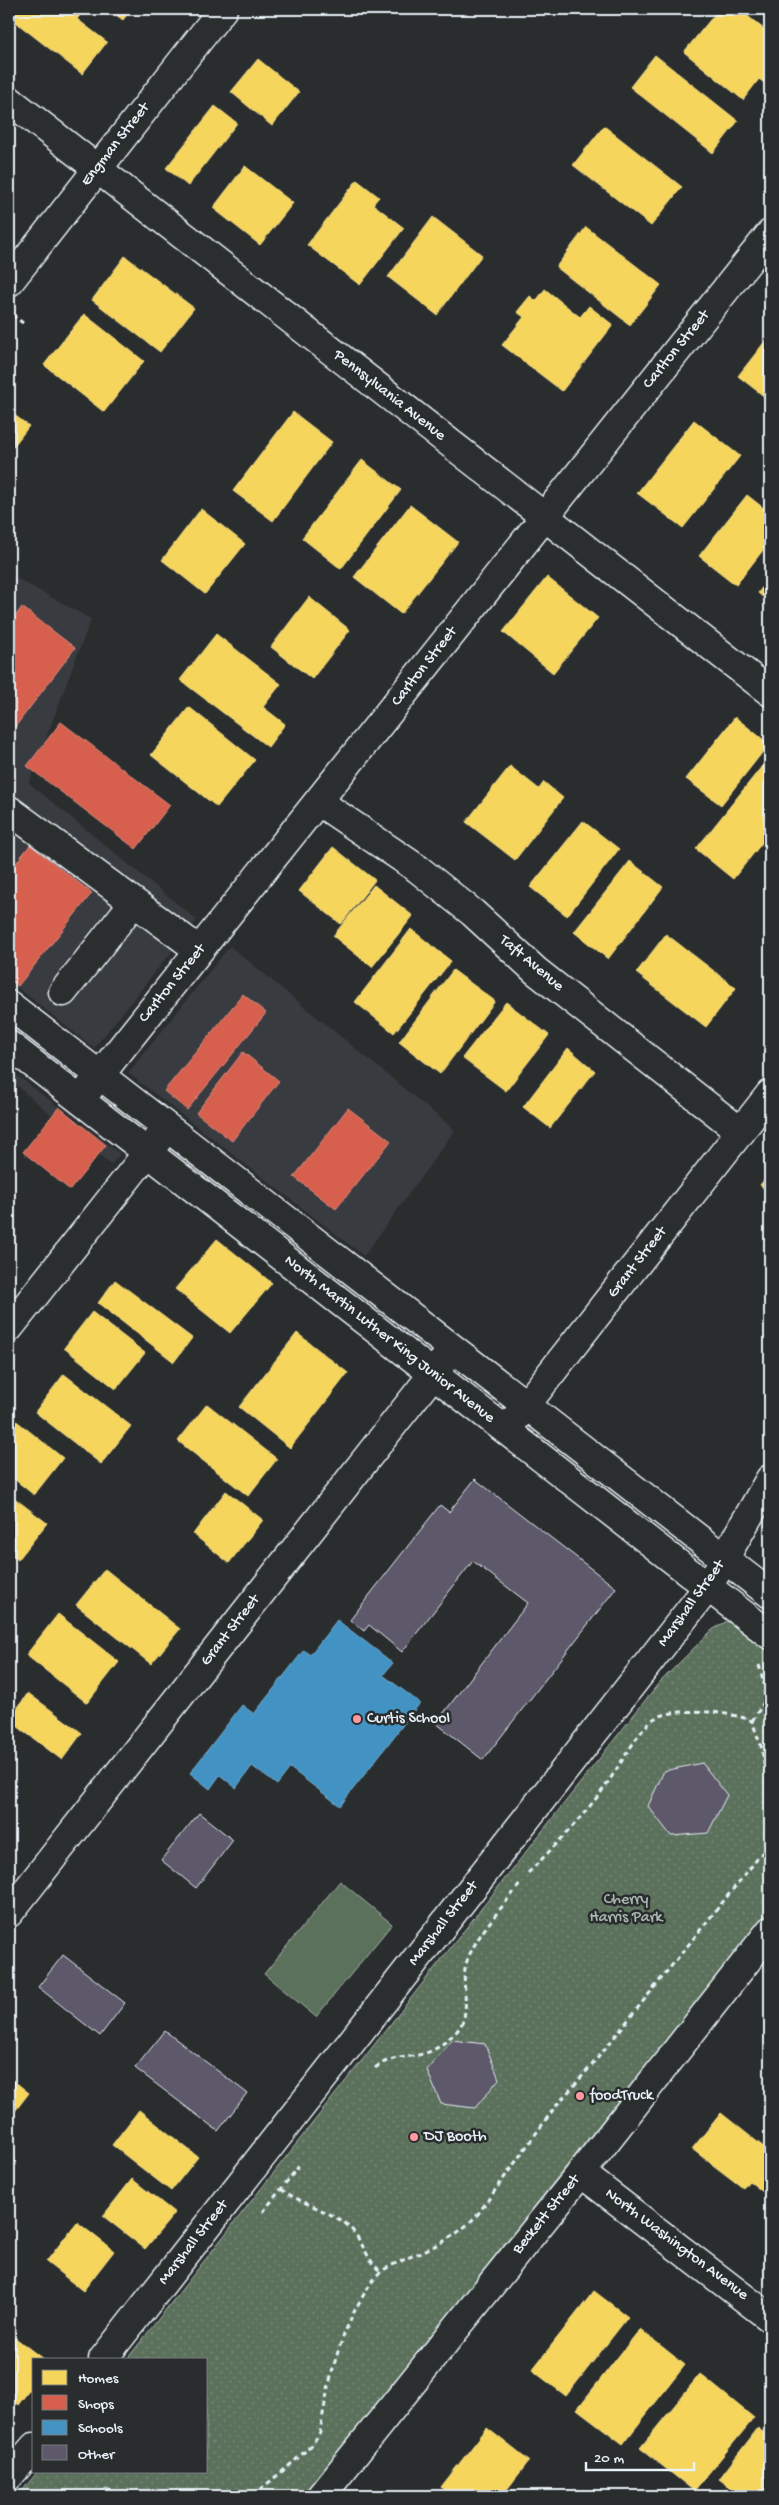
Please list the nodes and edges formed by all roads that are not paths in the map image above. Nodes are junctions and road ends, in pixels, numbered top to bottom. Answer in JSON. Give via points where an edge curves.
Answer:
{"nodes":[{"id":1,"x":222,"y":9,"type":"edge"},
{"id":2,"x":9,"y":100,"type":"edge"},
{"id":3,"x":98,"y":168,"type":"junction"},
{"id":4,"x":770,"y":234,"type":"edge"},
{"id":5,"x":9,"y":282,"type":"edge"},
{"id":6,"x":543,"y":517,"type":"junction"},
{"id":7,"x":770,"y":692,"type":"edge"},
{"id":8,"x":318,"y":802,"type":"junction"},
{"id":9,"x":9,"y":810,"type":"edge"},
{"id":10,"x":134,"y":902,"type":"junction"},
{"id":11,"x":199,"y":950,"type":"junction"},
{"id":12,"x":64,"y":992,"type":"dead end"},
{"id":13,"x":9,"y":1005,"type":"edge"},
{"id":14,"x":9,"y":1045,"type":"edge"},
{"id":15,"x":99,"y":1076,"type":"junction"},
{"id":16,"x":770,"y":1094,"type":"edge"},
{"id":17,"x":80,"y":1100,"type":"junction"},
{"id":18,"x":168,"y":1127,"type":"junction"},
{"id":19,"x":741,"y":1132,"type":"junction"},
{"id":20,"x":148,"y":1152,"type":"junction"},
{"id":21,"x":9,"y":1328,"type":"edge"},
{"id":22,"x":452,"y":1349,"type":"junction"},
{"id":23,"x":432,"y":1374,"type":"junction"},
{"id":24,"x":526,"y":1405,"type":"junction"},
{"id":25,"x":506,"y":1431,"type":"junction"},
{"id":26,"x":770,"y":1479,"type":"edge"},
{"id":27,"x":725,"y":1558,"type":"junction"},
{"id":28,"x":708,"y":1587,"type":"junction"},
{"id":29,"x":770,"y":1594,"type":"edge"},
{"id":30,"x":770,"y":1635,"type":"edge"},
{"id":31,"x":9,"y":1913,"type":"edge"},
{"id":32,"x":770,"y":1931,"type":"edge"},
{"id":33,"x":581,"y":2173,"type":"junction"},
{"id":34,"x":770,"y":2318,"type":"edge"},
{"id":35,"x":104,"y":2358,"type":"edge"},
{"id":36,"x":32,"y":2449,"type":"edge"},
{"id":37,"x":9,"y":2476,"type":"edge"},
{"id":38,"x":321,"y":2496,"type":"edge"}],
"edges":[{"from":1,"to":3,"type":"street","name":"Engman Street"},
{"from":2,"to":3,"type":"street","name":"Pennsylvania Avenue"},
{"from":3,"to":5,"type":"street","name":"Engman Street"},
{"from":3,"to":6,"type":"street","name":"Pennsylvania Avenue"},
{"from":4,"to":6,"type":"street","name":"Carlton Street"},
{"from":6,"to":7,"type":"street","name":"Pennsylvania Avenue"},
{"from":6,"to":8,"type":"street","name":"Carlton Street"},
{"from":8,"to":11,"type":"street","name":"Carlton Street"},
{"from":8,"to":19,"type":"street","name":"Taft Avenue","via":[[418,869],[536,970]]},
{"from":9,"to":10,"type":"street"},
{"from":10,"to":11,"type":"street"},
{"from":10,"to":12,"type":"street"},
{"from":11,"to":15,"type":"street","name":"Carlton Street"},
{"from":13,"to":15,"type":"street","name":"North Martin Luther King Junior Avenue"},
{"from":14,"to":17,"type":"street","name":"North Martin Luther King Junior Avenue"},
{"from":15,"to":17,"type":"street","name":"Carlton Street"},
{"from":15,"to":18,"type":"street","name":"North Martin Luther King Junior Avenue"},
{"from":16,"to":19,"type":"street","name":"Grant Street"},
{"from":17,"to":20,"type":"street","name":"North Martin Luther King Junior Avenue"},
{"from":18,"to":20,"type":"street"},
{"from":18,"to":22,"type":"street","name":"North Martin Luther King Junior Avenue"},
{"from":19,"to":24,"type":"street","name":"Grant Street"},
{"from":20,"to":21,"type":"street"},
{"from":20,"to":23,"type":"street","name":"North Martin Luther King Junior Avenue"},
{"from":22,"to":23,"type":"street","name":"Grant Street"},
{"from":22,"to":24,"type":"street","name":"North Martin Luther King Junior Avenue"},
{"from":23,"to":25,"type":"street","name":"North Martin Luther King Junior Avenue"},
{"from":23,"to":31,"type":"street","name":"Grant Street"},
{"from":24,"to":25,"type":"street","name":"Grant Street"},
{"from":24,"to":27,"type":"street","name":"North Martin Luther King Junior Avenue"},
{"from":25,"to":28,"type":"street","name":"North Martin Luther King Junior Avenue"},
{"from":26,"to":27,"type":"street","name":"Marshall Street"},
{"from":27,"to":28,"type":"street","name":"Marshall Street"},
{"from":27,"to":29,"type":"street","name":"North Martin Luther King Junior Avenue"},
{"from":28,"to":30,"type":"street","name":"North Martin Luther King Junior Avenue"},
{"from":28,"to":35,"type":"street","name":"Marshall Street"},
{"from":32,"to":33,"type":"street","name":"Beckett Street"},
{"from":33,"to":34,"type":"street","name":"North Washington Avenue"},
{"from":33,"to":38,"type":"street","name":"Beckett Street"},
{"from":36,"to":37,"type":"street"}]}
